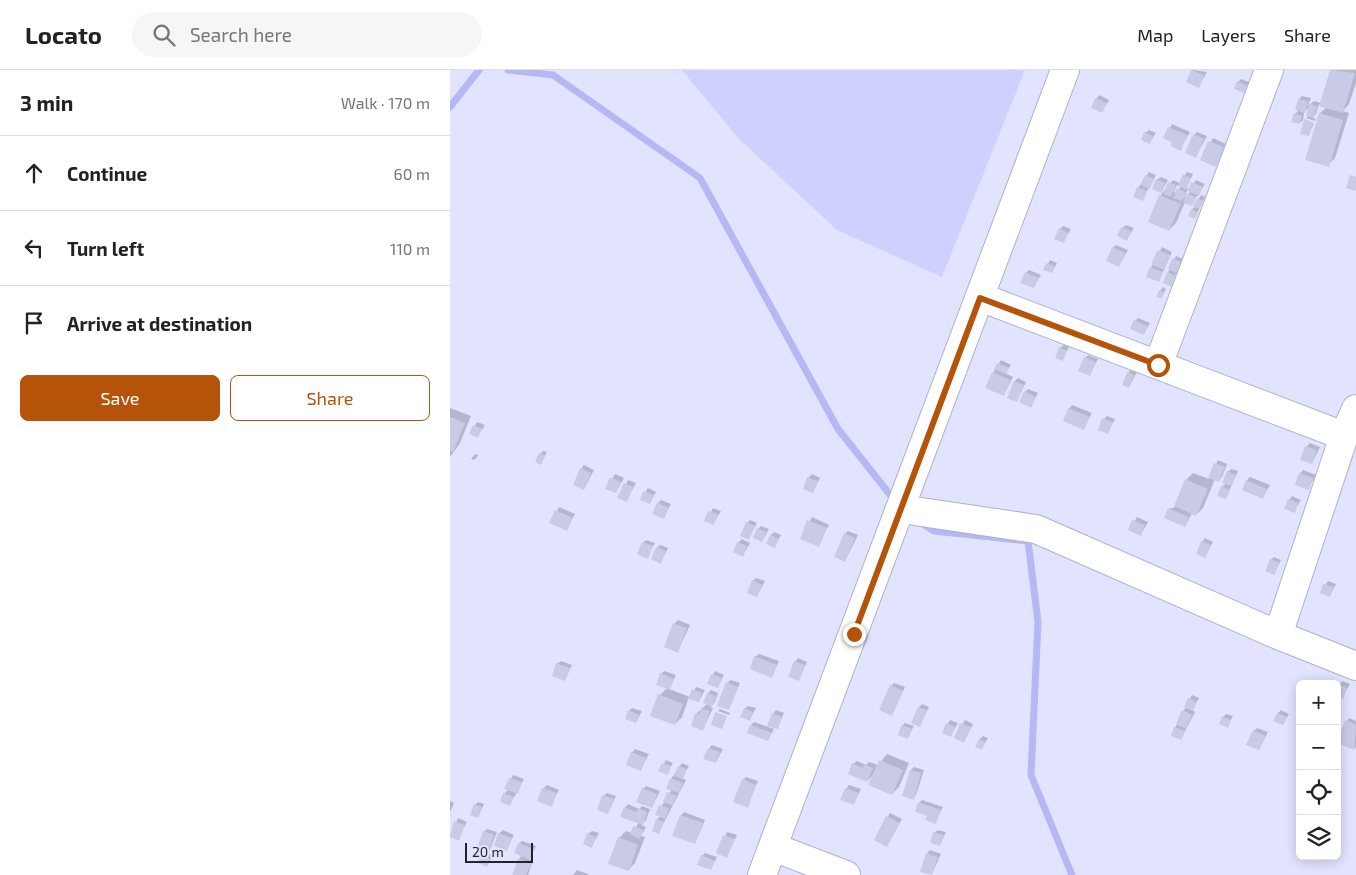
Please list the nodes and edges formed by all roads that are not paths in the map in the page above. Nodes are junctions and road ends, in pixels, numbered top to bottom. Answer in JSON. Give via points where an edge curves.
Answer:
{"nodes":[{"id":1,"x":1065,"y":70,"type":"edge"},
{"id":2,"x":1269,"y":70,"type":"edge"},
{"id":3,"x":980,"y":298,"type":"junction"},
{"id":4,"x":1158,"y":365,"type":"junction"},
{"id":5,"x":1356,"y":409,"type":"edge"},
{"id":6,"x":1344,"y":436,"type":"junction"},
{"id":7,"x":901,"y":509,"type":"junction"},
{"id":8,"x":1278,"y":635,"type":"junction"},
{"id":9,"x":1356,"y":666,"type":"edge"},
{"id":10,"x":773,"y":847,"type":"junction"},
{"id":11,"x":762,"y":875,"type":"edge"},
{"id":12,"x":846,"y":875,"type":"edge"}],
"edges":[{"from":1,"to":3,"type":"street"},
{"from":2,"to":4,"type":"street"},
{"from":3,"to":4,"type":"street"},
{"from":3,"to":7,"type":"street"},
{"from":4,"to":6,"type":"street"},
{"from":5,"to":6,"type":"street"},
{"from":6,"to":8,"type":"street"},
{"from":7,"to":8,"type":"street","via":[[1036,529]]},
{"from":7,"to":10,"type":"street"},
{"from":8,"to":9,"type":"street"},
{"from":10,"to":11,"type":"street"},
{"from":10,"to":12,"type":"street"}]}
